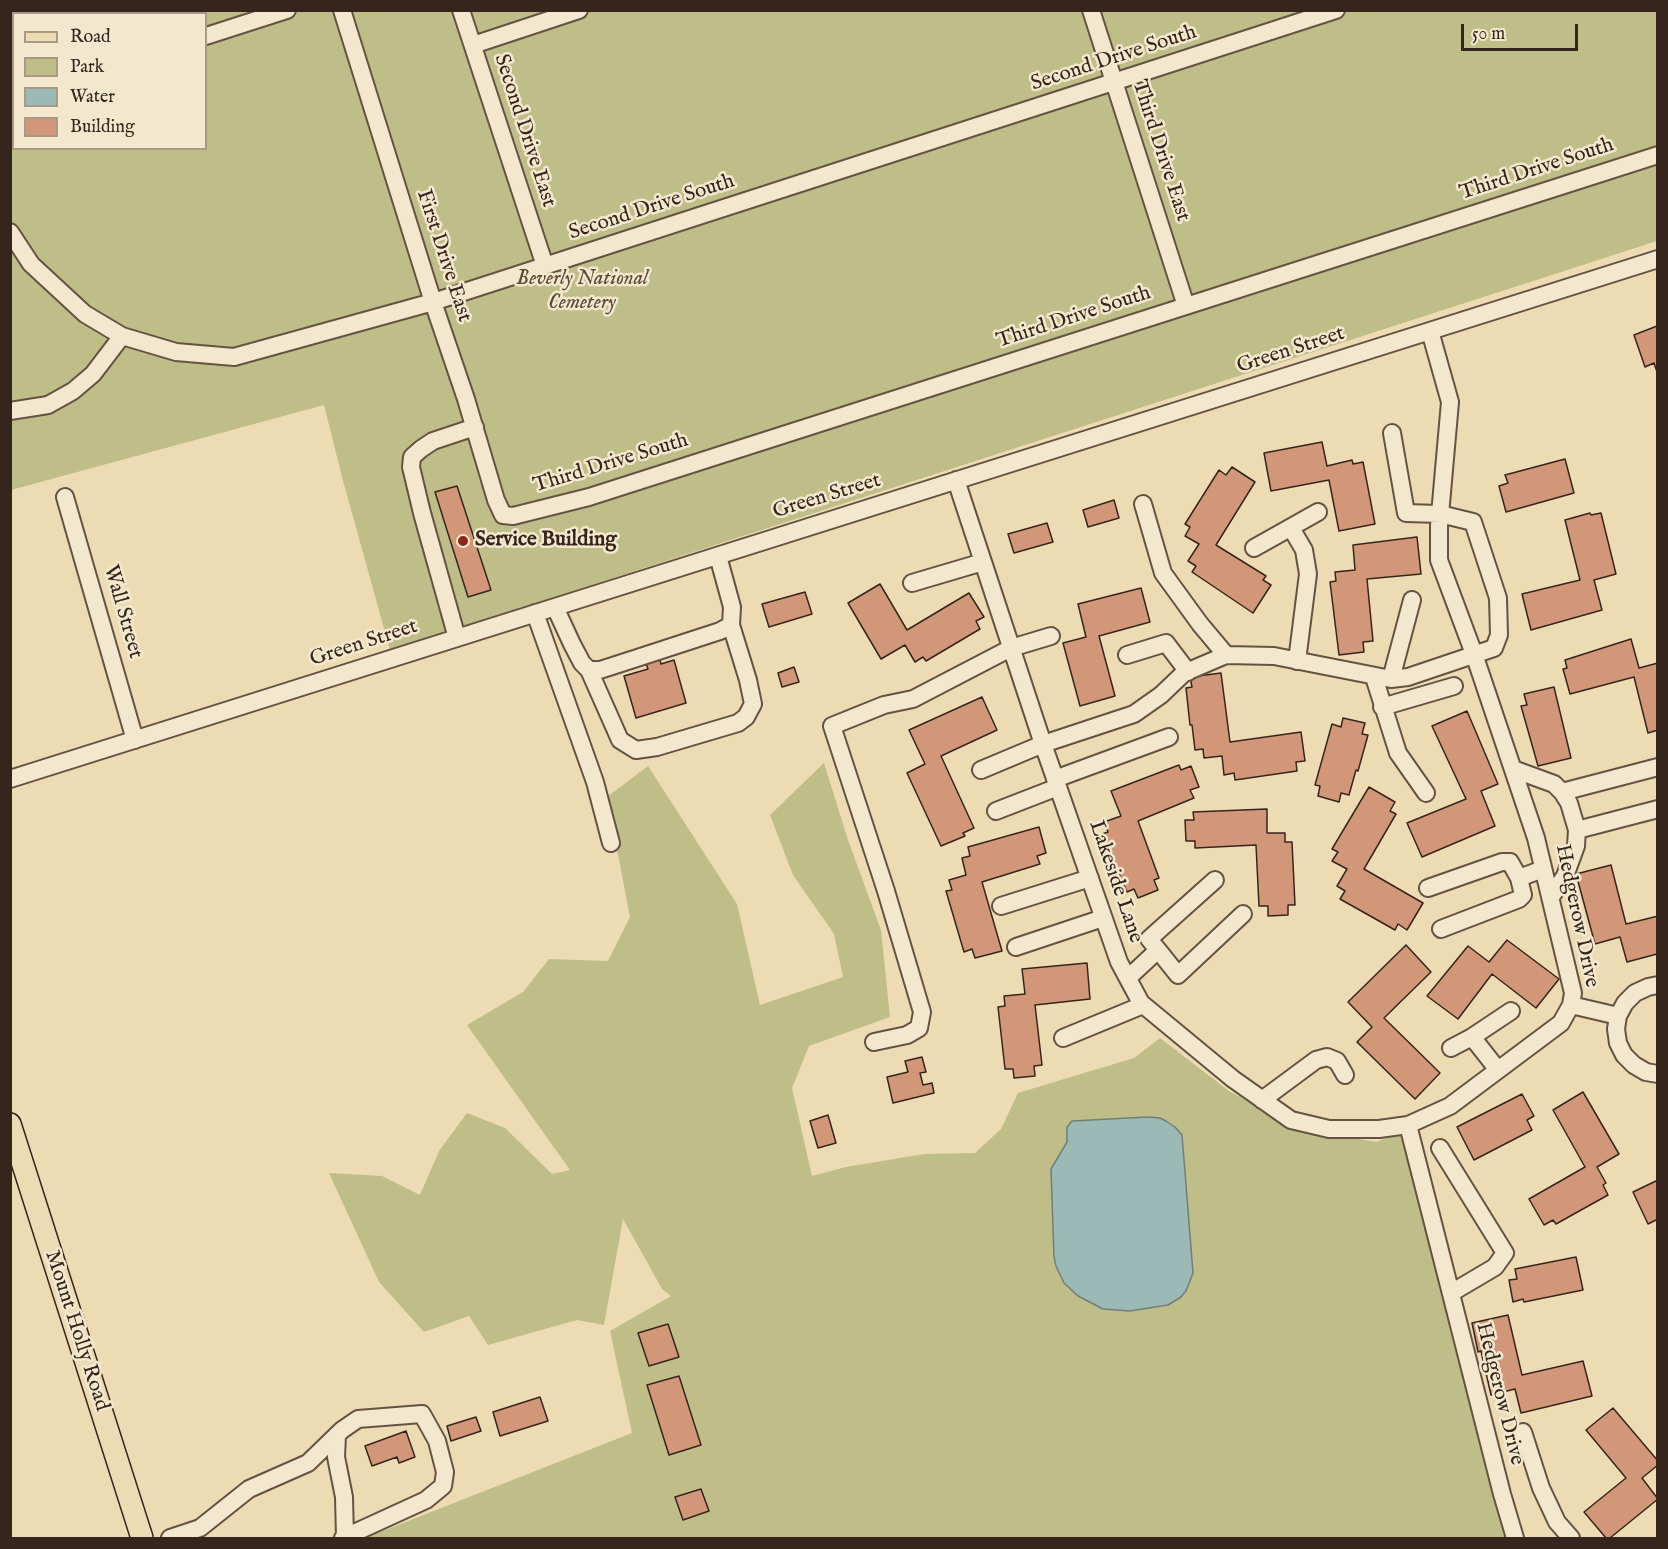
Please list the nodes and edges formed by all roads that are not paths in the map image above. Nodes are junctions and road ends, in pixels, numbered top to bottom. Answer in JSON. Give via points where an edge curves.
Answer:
{"nodes":[{"id":1,"x":287,"y":10,"type":"edge"},
{"id":2,"x":342,"y":10,"type":"edge"},
{"id":3,"x":461,"y":10,"type":"edge"},
{"id":4,"x":579,"y":10,"type":"edge"},
{"id":5,"x":1091,"y":10,"type":"edge"},
{"id":6,"x":1336,"y":10,"type":"edge"},
{"id":7,"x":207,"y":36,"type":"edge"},
{"id":8,"x":472,"y":45,"type":"junction"},
{"id":9,"x":1114,"y":82,"type":"junction"},
{"id":10,"x":1658,"y":155,"type":"edge"},
{"id":11,"x":10,"y":232,"type":"edge"},
{"id":12,"x":1658,"y":259,"type":"edge"},
{"id":13,"x":545,"y":266,"type":"junction"},
{"id":14,"x":433,"y":302,"type":"junction"},
{"id":15,"x":1186,"y":306,"type":"junction"},
{"id":16,"x":1430,"y":331,"type":"junction"},
{"id":17,"x":122,"y":336,"type":"junction"},
{"id":18,"x":10,"y":411,"type":"edge"},
{"id":19,"x":474,"y":427,"type":"junction"},
{"id":20,"x":1392,"y":433,"type":"dead end"},
{"id":21,"x":956,"y":480,"type":"junction"},
{"id":22,"x":65,"y":496,"type":"dead end"},
{"id":23,"x":1143,"y":504,"type":"dead end"},
{"id":24,"x":1318,"y":512,"type":"dead end"},
{"id":25,"x":503,"y":514,"type":"joint"},
{"id":26,"x":1440,"y":514,"type":"junction"},
{"id":27,"x":1291,"y":528,"type":"junction"},
{"id":28,"x":1254,"y":548,"type":"dead end"},
{"id":29,"x":718,"y":556,"type":"junction"},
{"id":30,"x":983,"y":562,"type":"junction"},
{"id":31,"x":912,"y":583,"type":"dead end"},
{"id":32,"x":1412,"y":600,"type":"dead end"},
{"id":33,"x":555,"y":607,"type":"junction"},
{"id":34,"x":535,"y":613,"type":"junction"},
{"id":35,"x":731,"y":625,"type":"junction"},
{"id":36,"x":1051,"y":636,"type":"dead end"},
{"id":37,"x":457,"y":638,"type":"junction"},
{"id":38,"x":1011,"y":648,"type":"junction"},
{"id":39,"x":1474,"y":654,"type":"junction"},
{"id":40,"x":1226,"y":655,"type":"junction"},
{"id":41,"x":1126,"y":656,"type":"dead end"},
{"id":42,"x":1297,"y":661,"type":"junction"},
{"id":43,"x":589,"y":670,"type":"junction"},
{"id":44,"x":1188,"y":672,"type":"junction"},
{"id":45,"x":1374,"y":677,"type":"junction"},
{"id":46,"x":1391,"y":679,"type":"junction"},
{"id":47,"x":1454,"y":686,"type":"dead end"},
{"id":48,"x":1382,"y":707,"type":"junction"},
{"id":49,"x":1169,"y":737,"type":"dead end"},
{"id":50,"x":135,"y":740,"type":"junction"},
{"id":51,"x":1043,"y":744,"type":"junction"},
{"id":52,"x":1658,"y":767,"type":"edge"},
{"id":53,"x":1513,"y":769,"type":"junction"},
{"id":54,"x":981,"y":770,"type":"dead end"},
{"id":55,"x":10,"y":779,"type":"edge"},
{"id":56,"x":1057,"y":783,"type":"junction"},
{"id":57,"x":1562,"y":792,"type":"junction"},
{"id":58,"x":1426,"y":793,"type":"dead end"},
{"id":59,"x":1658,"y":809,"type":"edge"},
{"id":60,"x":996,"y":811,"type":"dead end"},
{"id":61,"x":1577,"y":830,"type":"junction"},
{"id":62,"x":611,"y":843,"type":"dead end"},
{"id":63,"x":1543,"y":869,"type":"junction"},
{"id":64,"x":1090,"y":878,"type":"junction"},
{"id":65,"x":1519,"y":878,"type":"junction"},
{"id":66,"x":1215,"y":880,"type":"dead end"},
{"id":67,"x":1428,"y":888,"type":"dead end"},
{"id":68,"x":1551,"y":897,"type":"junction"},
{"id":69,"x":1001,"y":906,"type":"dead end"},
{"id":70,"x":1244,"y":914,"type":"dead end"},
{"id":71,"x":1103,"y":918,"type":"junction"},
{"id":72,"x":1441,"y":928,"type":"dead end"},
{"id":73,"x":1016,"y":947,"type":"dead end"},
{"id":74,"x":1158,"y":950,"type":"junction"},
{"id":75,"x":1128,"y":978,"type":"junction"},
{"id":76,"x":1658,"y":985,"type":"edge"},
{"id":77,"x":1143,"y":1005,"type":"junction"},
{"id":78,"x":1571,"y":1005,"type":"junction"},
{"id":79,"x":1511,"y":1011,"type":"dead end"},
{"id":80,"x":1618,"y":1016,"type":"junction"},
{"id":81,"x":1472,"y":1037,"type":"junction"},
{"id":82,"x":1064,"y":1038,"type":"dead end"},
{"id":83,"x":874,"y":1042,"type":"dead end"},
{"id":84,"x":1451,"y":1048,"type":"dead end"},
{"id":85,"x":1498,"y":1070,"type":"junction"},
{"id":86,"x":1658,"y":1074,"type":"edge"},
{"id":87,"x":1346,"y":1075,"type":"dead end"},
{"id":88,"x":1262,"y":1100,"type":"junction"},
{"id":89,"x":10,"y":1124,"type":"edge"},
{"id":90,"x":1408,"y":1125,"type":"junction"},
{"id":91,"x":1440,"y":1148,"type":"dead end"},
{"id":92,"x":16,"y":1162,"type":"edge"},
{"id":93,"x":1450,"y":1293,"type":"junction"},
{"id":94,"x":1523,"y":1432,"type":"dead end"},
{"id":95,"x":337,"y":1435,"type":"junction"},
{"id":96,"x":344,"y":1538,"type":"edge"},
{"id":97,"x":142,"y":1539,"type":"edge"},
{"id":98,"x":170,"y":1539,"type":"edge"},
{"id":99,"x":1515,"y":1539,"type":"edge"},
{"id":100,"x":1570,"y":1539,"type":"edge"}],
"edges":[{"from":1,"to":7,"type":"street"},
{"from":2,"to":14,"type":"street","name":"First Drive East"},
{"from":3,"to":8,"type":"street","name":"Second Drive East"},
{"from":4,"to":8,"type":"street"},
{"from":5,"to":9,"type":"street","name":"Third Drive East"},
{"from":6,"to":9,"type":"street","name":"Second Drive South"},
{"from":8,"to":13,"type":"street","name":"Second Drive East"},
{"from":9,"to":13,"type":"street","name":"Second Drive South"},
{"from":9,"to":15,"type":"street","name":"Third Drive East"},
{"from":10,"to":15,"type":"street","name":"Third Drive South"},
{"from":11,"to":17,"type":"street","name":"Second Drive South","via":[[31,264],[85,314]]},
{"from":12,"to":16,"type":"street","name":"Green Street"},
{"from":13,"to":14,"type":"street","name":"Second Drive South"},
{"from":14,"to":17,"type":"street","name":"Second Drive South","via":[[234,357],[176,352]]},
{"from":14,"to":19,"type":"street","name":"First Drive East"},
{"from":15,"to":25,"type":"street","name":"Third Drive South","via":[[589,496],[513,516]]},
{"from":16,"to":21,"type":"street","name":"Green Street"},
{"from":16,"to":26,"type":"street","name":"Hedgerow Drive","via":[[1450,402]]},
{"from":17,"to":18,"type":"street","via":[[93,374],[73,391],[48,405]]},
{"from":19,"to":25,"type":"street","name":"First Drive East"},
{"from":19,"to":37,"type":"street","via":[[433,441],[412,457],[411,467]]},
{"from":20,"to":26,"type":"street","via":[[1406,513]]},
{"from":21,"to":29,"type":"street","name":"Green Street"},
{"from":21,"to":30,"type":"street","name":"Lakeside Lane"},
{"from":22,"to":50,"type":"street","name":"Wall Street"},
{"from":23,"to":40,"type":"street","via":[[1164,573]]},
{"from":24,"to":27,"type":"street"},
{"from":26,"to":39,"type":"street","name":"Hedgerow Drive","via":[[1439,560]]},
{"from":26,"to":39,"type":"street","via":[[1473,522],[1498,598],[1499,635],[1494,648]]},
{"from":27,"to":28,"type":"street"},
{"from":27,"to":42,"type":"street","via":[[1304,550],[1308,574]]},
{"from":29,"to":33,"type":"street","name":"Green Street"},
{"from":29,"to":35,"type":"street","via":[[732,607]]},
{"from":30,"to":31,"type":"street"},
{"from":30,"to":38,"type":"street","name":"Lakeside Lane"},
{"from":32,"to":46,"type":"street"},
{"from":33,"to":34,"type":"street","name":"Green Street"},
{"from":33,"to":43,"type":"street"},
{"from":34,"to":37,"type":"street","name":"Green Street"},
{"from":34,"to":62,"type":"street","via":[[595,782]]},
{"from":35,"to":43,"type":"street","via":[[600,670]]},
{"from":35,"to":43,"type":"street","via":[[753,704],[738,723],[636,750],[620,740]]},
{"from":36,"to":38,"type":"street"},
{"from":37,"to":50,"type":"street","name":"Green Street"},
{"from":38,"to":51,"type":"street","name":"Lakeside Lane"},
{"from":38,"to":83,"type":"street","via":[[913,699],[884,705],[832,726],[922,1012],[919,1028],[907,1035]]},
{"from":39,"to":46,"type":"street"},
{"from":39,"to":53,"type":"street","name":"Hedgerow Drive"},
{"from":40,"to":42,"type":"street","via":[[1274,656]]},
{"from":40,"to":44,"type":"street"},
{"from":41,"to":44,"type":"street","via":[[1166,643]]},
{"from":42,"to":45,"type":"street"},
{"from":44,"to":51,"type":"street","via":[[1134,714]]},
{"from":45,"to":46,"type":"street"},
{"from":45,"to":48,"type":"street"},
{"from":47,"to":48,"type":"street"},
{"from":48,"to":58,"type":"street","via":[[1398,753]]},
{"from":49,"to":56,"type":"street"},
{"from":50,"to":55,"type":"street","name":"Green Street"},
{"from":51,"to":54,"type":"street"},
{"from":51,"to":56,"type":"street","name":"Lakeside Lane"},
{"from":52,"to":57,"type":"street"},
{"from":53,"to":57,"type":"street","via":[[1554,784]]},
{"from":53,"to":63,"type":"street","name":"Hedgerow Drive"},
{"from":56,"to":60,"type":"street"},
{"from":56,"to":64,"type":"street","name":"Lakeside Lane"},
{"from":57,"to":61,"type":"street"},
{"from":59,"to":61,"type":"street"},
{"from":61,"to":68,"type":"street","via":[[1576,846],[1565,876]]},
{"from":63,"to":65,"type":"street"},
{"from":63,"to":68,"type":"street","name":"Hedgerow Drive"},
{"from":64,"to":69,"type":"street"},
{"from":64,"to":71,"type":"street","name":"Lakeside Lane"},
{"from":65,"to":67,"type":"street","via":[[1510,862],[1502,862]]},
{"from":65,"to":72,"type":"street","via":[[1523,895],[1519,899]]},
{"from":66,"to":74,"type":"street","via":[[1149,939]]},
{"from":68,"to":78,"type":"street","name":"Hedgerow Drive","via":[[1570,976]]},
{"from":70,"to":74,"type":"street","via":[[1178,975]]},
{"from":71,"to":73,"type":"street"},
{"from":71,"to":75,"type":"street","name":"Lakeside Lane"},
{"from":74,"to":75,"type":"street"},
{"from":75,"to":77,"type":"street","name":"Lakeside Lane"},
{"from":76,"to":80,"type":"street","via":[[1635,993]]},
{"from":77,"to":82,"type":"street"},
{"from":77,"to":88,"type":"street","name":"Lakeside Lane"},
{"from":78,"to":80,"type":"street"},
{"from":78,"to":85,"type":"street","name":"Hedgerow Drive","via":[[1561,1023]]},
{"from":79,"to":81,"type":"street"},
{"from":80,"to":86,"type":"street","via":[[1618,1043],[1624,1055],[1646,1072]]},
{"from":81,"to":84,"type":"street"},
{"from":81,"to":85,"type":"street"},
{"from":85,"to":90,"type":"street","name":"Hedgerow Drive","via":[[1450,1106]]},
{"from":87,"to":88,"type":"street","via":[[1337,1061],[1327,1057],[1316,1059]]},
{"from":88,"to":90,"type":"street","name":"Lakeside Lane","via":[[1291,1120],[1329,1128]]},
{"from":89,"to":92,"type":"main road","name":"Mount Holly Road"},
{"from":90,"to":93,"type":"street","name":"Hedgerow Drive"},
{"from":91,"to":93,"type":"street","via":[[1505,1253],[1495,1267]]},
{"from":92,"to":97,"type":"main road","name":"Mount Holly Road"},
{"from":93,"to":99,"type":"street","name":"Hedgerow Drive"},
{"from":94,"to":100,"type":"street","via":[[1541,1488]]},
{"from":95,"to":96,"type":"street"},
{"from":95,"to":96,"type":"street","via":[[358,1419],[422,1414],[436,1441],[445,1472],[443,1486],[426,1500]]},
{"from":95,"to":98,"type":"street","via":[[308,1463],[249,1489],[200,1528]]}]}
